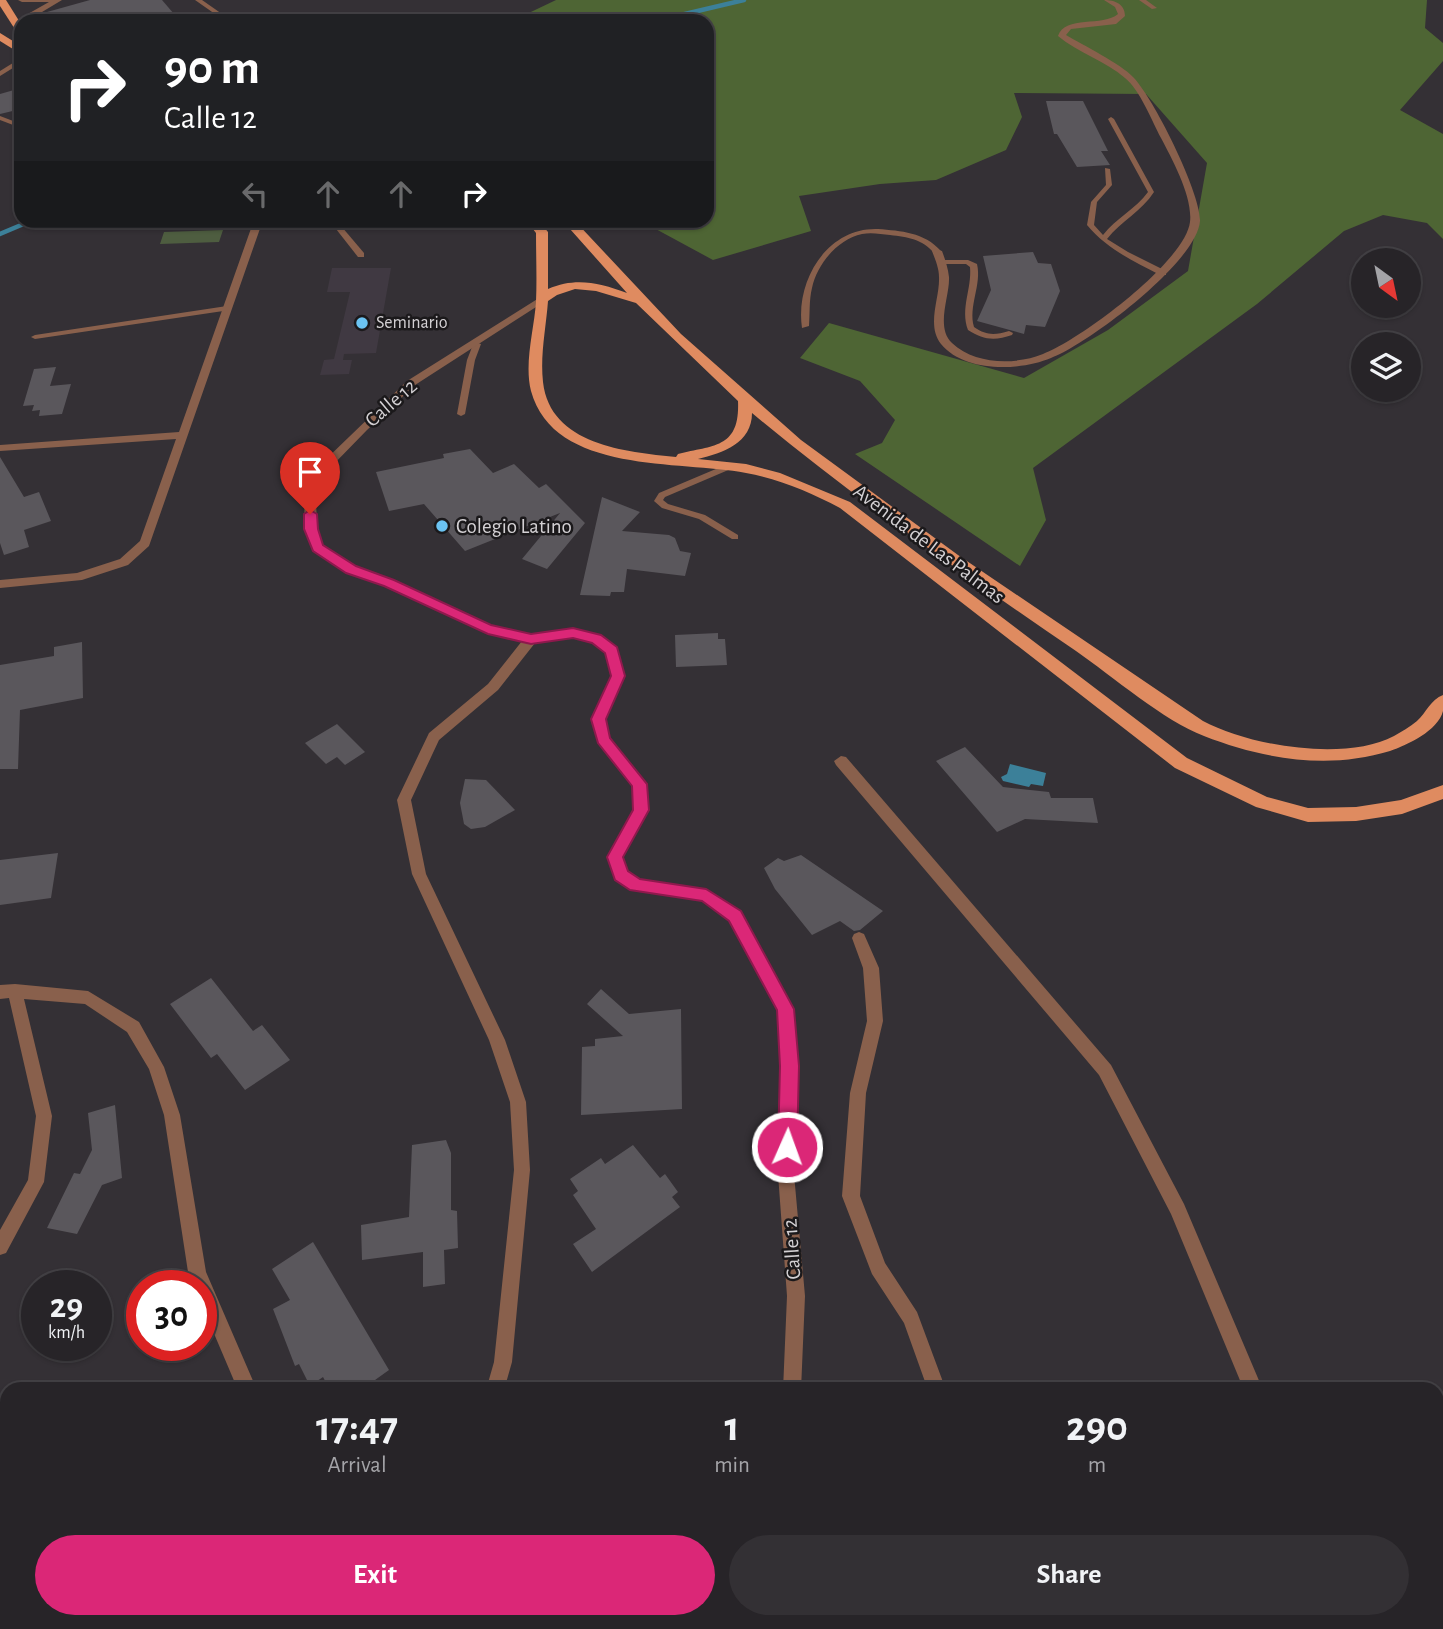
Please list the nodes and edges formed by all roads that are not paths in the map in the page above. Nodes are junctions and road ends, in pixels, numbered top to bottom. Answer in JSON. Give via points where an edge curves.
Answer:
{"nodes":[{"id":1,"x":1,"y":0,"type":"edge"},
{"id":2,"x":22,"y":0,"type":"edge"},
{"id":3,"x":58,"y":0,"type":"edge"},
{"id":4,"x":198,"y":0,"type":"edge"},
{"id":5,"x":1108,"y":0,"type":"edge"},
{"id":6,"x":1142,"y":0,"type":"edge"},
{"id":7,"x":1154,"y":8,"type":"dead end"},
{"id":8,"x":37,"y":14,"type":"edge"},
{"id":9,"x":219,"y":14,"type":"edge"},
{"id":10,"x":14,"y":17,"type":"edge"},
{"id":11,"x":1111,"y":119,"type":"dead end"},
{"id":12,"x":1107,"y":169,"type":"dead end"},
{"id":13,"x":256,"y":228,"type":"edge"},
{"id":14,"x":339,"y":228,"type":"edge"},
{"id":15,"x":538,"y":228,"type":"edge"},
{"id":16,"x":574,"y":228,"type":"edge"},
{"id":17,"x":1103,"y":239,"type":"junction"},
{"id":18,"x":937,"y":251,"type":"joint"},
{"id":19,"x":361,"y":255,"type":"dead end"},
{"id":20,"x":941,"y":262,"type":"junction"},
{"id":21,"x":1163,"y":273,"type":"junction"},
{"id":22,"x":542,"y":300,"type":"junction"},
{"id":23,"x":643,"y":304,"type":"junction"},
{"id":24,"x":227,"y":308,"type":"junction"},
{"id":25,"x":805,"y":327,"type":"dead end"},
{"id":26,"x":1009,"y":333,"type":"dead end"},
{"id":27,"x":35,"y":337,"type":"dead end"},
{"id":28,"x":477,"y":344,"type":"junction"},
{"id":29,"x":745,"y":400,"type":"junction"},
{"id":30,"x":461,"y":414,"type":"dead end"},
{"id":31,"x":183,"y":435,"type":"junction"},
{"id":32,"x":0,"y":448,"type":"edge"},
{"id":33,"x":651,"y":460,"type":"junction"},
{"id":34,"x":730,"y":466,"type":"junction"},
{"id":35,"x":735,"y":537,"type":"dead end"},
{"id":36,"x":0,"y":584,"type":"edge"},
{"id":37,"x":531,"y":639,"type":"junction"},
{"id":38,"x":1443,"y":701,"type":"edge"},
{"id":39,"x":841,"y":761,"type":"dead end"},
{"id":40,"x":1443,"y":792,"type":"edge"},
{"id":41,"x":859,"y":938,"type":"dead end"},
{"id":42,"x":8,"y":992,"type":"edge"},
{"id":43,"x":0,"y":1247,"type":"edge"},
{"id":44,"x":245,"y":1382,"type":"edge"},
{"id":45,"x":497,"y":1382,"type":"edge"},
{"id":46,"x":792,"y":1382,"type":"edge"},
{"id":47,"x":934,"y":1382,"type":"edge"},
{"id":48,"x":1251,"y":1382,"type":"edge"}],
"edges":[{"from":1,"to":10,"type":"main road"},
{"from":2,"to":3,"type":"street"},
{"from":3,"to":8,"type":"street"},
{"from":4,"to":9,"type":"lane"},
{"from":5,"to":21,"type":"street","via":[[1122,14],[1113,22],[1069,27],[1062,36],[1129,77],[1186,184],[1196,223],[1186,246]]},
{"from":6,"to":7,"type":"lane"},
{"from":11,"to":17,"type":"lane","via":[[1151,192]]},
{"from":12,"to":17,"type":"lane","via":[[1109,185],[1094,202],[1090,225]]},
{"from":13,"to":24,"type":"street"},
{"from":14,"to":19,"type":"lane"},
{"from":15,"to":22,"type":"main road","name":"Avenida de Las Palmas"},
{"from":16,"to":23,"type":"main road","name":"Avenida de Las Palmas"},
{"from":17,"to":21,"type":"lane"},
{"from":18,"to":20,"type":"street"},
{"from":18,"to":25,"type":"lane","via":[[928,240],[902,233],[862,232],[849,237],[827,254],[808,286]]},
{"from":20,"to":21,"type":"street","via":[[939,328],[948,346],[976,361],[1008,365],[1048,356],[1101,323]]},
{"from":20,"to":26,"type":"lane","via":[[974,266],[967,319],[971,328],[989,338]]},
{"from":22,"to":23,"type":"main road","via":[[553,290],[587,284]]},
{"from":22,"to":28,"type":"street","name":"Calle 12"},
{"from":22,"to":33,"type":"main road","name":"Avenida de Las Palmas","via":[[536,372],[538,393],[551,418],[570,436],[617,454]]},
{"from":23,"to":29,"type":"main road","name":"Avenida de Las Palmas"},
{"from":24,"to":27,"type":"lane"},
{"from":24,"to":31,"type":"street"},
{"from":28,"to":30,"type":"lane"},
{"from":28,"to":37,"type":"street","name":"Calle 12","via":[[411,383],[325,466],[310,498],[311,529],[318,548],[351,569],[488,629]]},
{"from":29,"to":33,"type":"main road","via":[[745,424],[737,438],[688,457]]},
{"from":29,"to":38,"type":"main road","name":"Avenida de Las Palmas","via":[[886,511],[1207,731],[1294,752],[1335,755],[1371,751],[1400,742],[1419,729]]},
{"from":31,"to":32,"type":"street"},
{"from":31,"to":36,"type":"street","via":[[145,543],[124,562],[78,577]]},
{"from":33,"to":34,"type":"main road","name":"Avenida de Las Palmas"},
{"from":34,"to":35,"type":"lane","via":[[662,495],[658,501],[702,517]]},
{"from":34,"to":40,"type":"main road","name":"Avenida de Las Palmas","via":[[806,485],[845,505],[1181,763],[1262,802],[1308,815],[1356,814],[1402,807]]},
{"from":37,"to":45,"type":"street","via":[[493,687],[434,737],[404,800],[419,874],[497,1040],[518,1102],[522,1170]]},
{"from":37,"to":46,"type":"street","name":"Calle 12","via":[[573,633],[596,639],[611,650],[618,676],[598,719],[603,739],[639,784],[641,810],[615,857],[621,875],[636,885],[706,895],[735,916],[786,1009],[790,1066],[786,1174],[796,1296]]},
{"from":39,"to":48,"type":"street","via":[[1104,1070],[1178,1210]]},
{"from":41,"to":47,"type":"street","via":[[871,968],[876,1021],[858,1093],[851,1196],[878,1268],[911,1318]]},
{"from":42,"to":43,"type":"street","via":[[44,1116],[36,1182]]},
{"from":42,"to":44,"type":"street","via":[[88,998],[132,1027],[156,1067],[172,1115],[197,1272]]}]}
